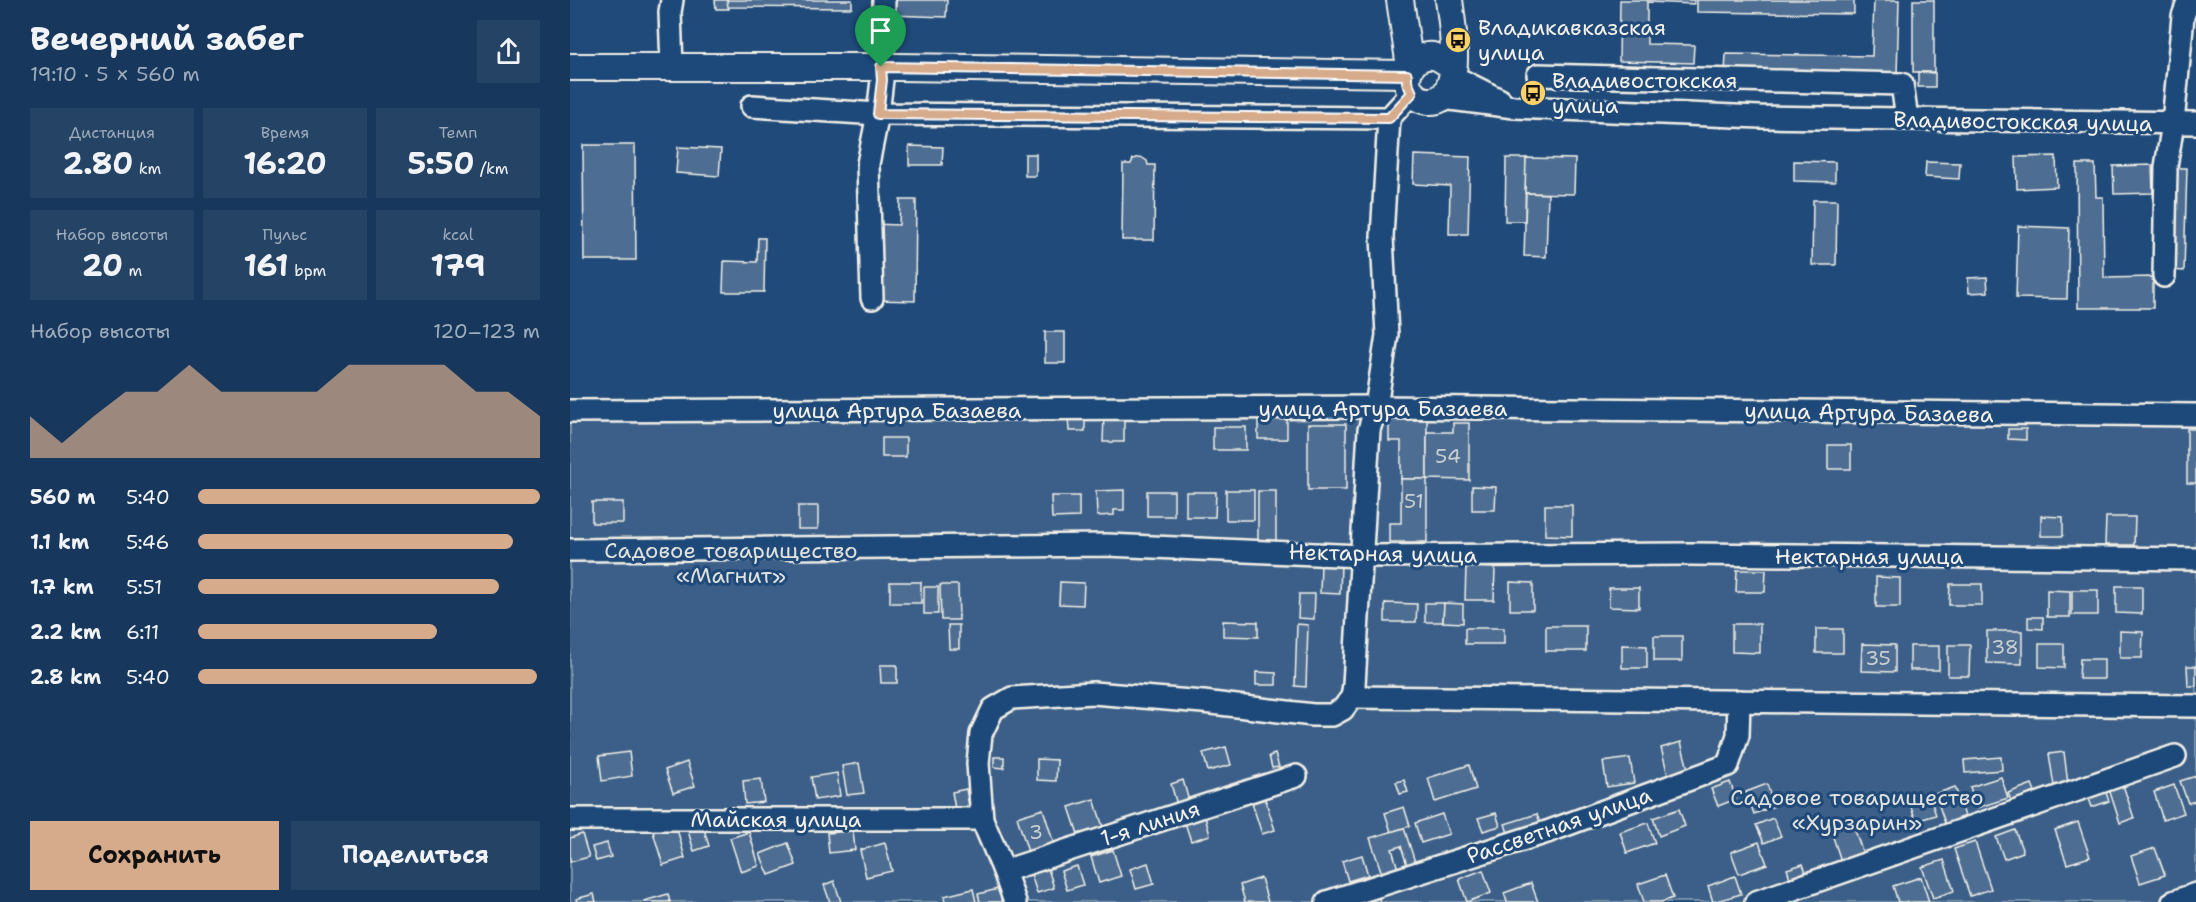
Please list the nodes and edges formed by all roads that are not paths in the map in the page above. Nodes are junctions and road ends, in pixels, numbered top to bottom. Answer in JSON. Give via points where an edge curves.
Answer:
{"nodes":[{"id":1,"x":672,"y":0,"type":"edge"},
{"id":2,"x":884,"y":0,"type":"edge"},
{"id":3,"x":1401,"y":0,"type":"edge"},
{"id":4,"x":1449,"y":0,"type":"edge"},
{"id":5,"x":2189,"y":0,"type":"edge"},
{"id":6,"x":570,"y":67,"type":"edge"},
{"id":7,"x":672,"y":67,"type":"junction"},
{"id":8,"x":881,"y":67,"type":"junction"},
{"id":9,"x":1538,"y":75,"type":"dead end"},
{"id":10,"x":1410,"y":78,"type":"junction"},
{"id":11,"x":1449,"y":80,"type":"junction"},
{"id":12,"x":1672,"y":80,"type":"junction"},
{"id":13,"x":752,"y":106,"type":"dead end"},
{"id":14,"x":878,"y":114,"type":"junction"},
{"id":15,"x":1671,"y":114,"type":"junction"},
{"id":16,"x":1389,"y":118,"type":"junction"},
{"id":17,"x":1907,"y":119,"type":"junction"},
{"id":18,"x":2173,"y":123,"type":"junction"},
{"id":19,"x":2196,"y":123,"type":"edge"},
{"id":20,"x":2164,"y":276,"type":"dead end"},
{"id":21,"x":872,"y":298,"type":"dead end"},
{"id":22,"x":1376,"y":407,"type":"junction"},
{"id":23,"x":570,"y":411,"type":"edge"},
{"id":24,"x":2196,"y":416,"type":"edge"},
{"id":25,"x":570,"y":550,"type":"edge"},
{"id":26,"x":1361,"y":556,"type":"junction"},
{"id":27,"x":2196,"y":559,"type":"edge"},
{"id":28,"x":1352,"y":697,"type":"junction"},
{"id":29,"x":1739,"y":701,"type":"junction"},
{"id":30,"x":2196,"y":706,"type":"edge"},
{"id":31,"x":2175,"y":756,"type":"dead end"},
{"id":32,"x":1296,"y":776,"type":"dead end"},
{"id":33,"x":570,"y":819,"type":"edge"},
{"id":34,"x":982,"y":819,"type":"junction"},
{"id":35,"x":1004,"y":871,"type":"junction"},
{"id":36,"x":2196,"y":894,"type":"edge"},
{"id":37,"x":1015,"y":902,"type":"edge"},
{"id":38,"x":1327,"y":902,"type":"edge"},
{"id":39,"x":1756,"y":902,"type":"edge"},
{"id":40,"x":2173,"y":902,"type":"edge"}],
"edges":[{"from":1,"to":7,"type":"street"},
{"from":2,"to":8,"type":"street"},
{"from":3,"to":10,"type":"main road"},
{"from":4,"to":11,"type":"main road","via":[[1454,32]]},
{"from":5,"to":18,"type":"street","via":[[2183,16]]},
{"from":6,"to":7,"type":"main road","name":"Владивостокская улица"},
{"from":7,"to":8,"type":"main road","name":"Владивостокская улица"},
{"from":8,"to":10,"type":"main road","name":"Владивостокская улица"},
{"from":8,"to":14,"type":"street"},
{"from":9,"to":12,"type":"street"},
{"from":10,"to":11,"type":"main road","name":"Владивостокская улица","via":[[1426,101]]},
{"from":10,"to":11,"type":"main road","name":"Владивостокская улица","via":[[1422,57],[1430,56],[1439,58]]},
{"from":10,"to":16,"type":"street"},
{"from":11,"to":15,"type":"street","name":"Владивостокская улица","via":[[1514,107]]},
{"from":12,"to":15,"type":"street"},
{"from":12,"to":17,"type":"street","via":[[1902,84]]},
{"from":13,"to":14,"type":"street"},
{"from":14,"to":16,"type":"street"},
{"from":14,"to":21,"type":"street","via":[[868,164]]},
{"from":15,"to":17,"type":"street","name":"Владивостокская улица"},
{"from":16,"to":22,"type":"street","via":[[1382,237],[1387,334]]},
{"from":17,"to":18,"type":"street","name":"Владивостокская улица"},
{"from":18,"to":19,"type":"street","name":"Владивостокская улица"},
{"from":18,"to":20,"type":"street","via":[[2166,167]]},
{"from":22,"to":23,"type":"street","name":"улица Артура Базаева"},
{"from":22,"to":24,"type":"street","name":"улица Артура Базаева"},
{"from":22,"to":26,"type":"street","via":[[1369,429]]},
{"from":25,"to":26,"type":"street","name":"Нектарная улица","via":[[1107,545]]},
{"from":26,"to":27,"type":"street","name":"Нектарная улица","via":[[1691,554]]},
{"from":26,"to":28,"type":"street"},
{"from":28,"to":29,"type":"street"},
{"from":28,"to":34,"type":"street","via":[[1332,715],[1093,693],[1012,698],[993,709],[981,734],[978,764]]},
{"from":29,"to":30,"type":"street"},
{"from":29,"to":38,"type":"street","name":"Рассветная улица","via":[[1738,735],[1728,765],[1547,832]]},
{"from":31,"to":39,"type":"street"},
{"from":32,"to":35,"type":"street","name":"1-я линия"},
{"from":33,"to":34,"type":"street","name":"Майская улица"},
{"from":34,"to":35,"type":"street"},
{"from":35,"to":37,"type":"street"},
{"from":36,"to":40,"type":"street"}]}
